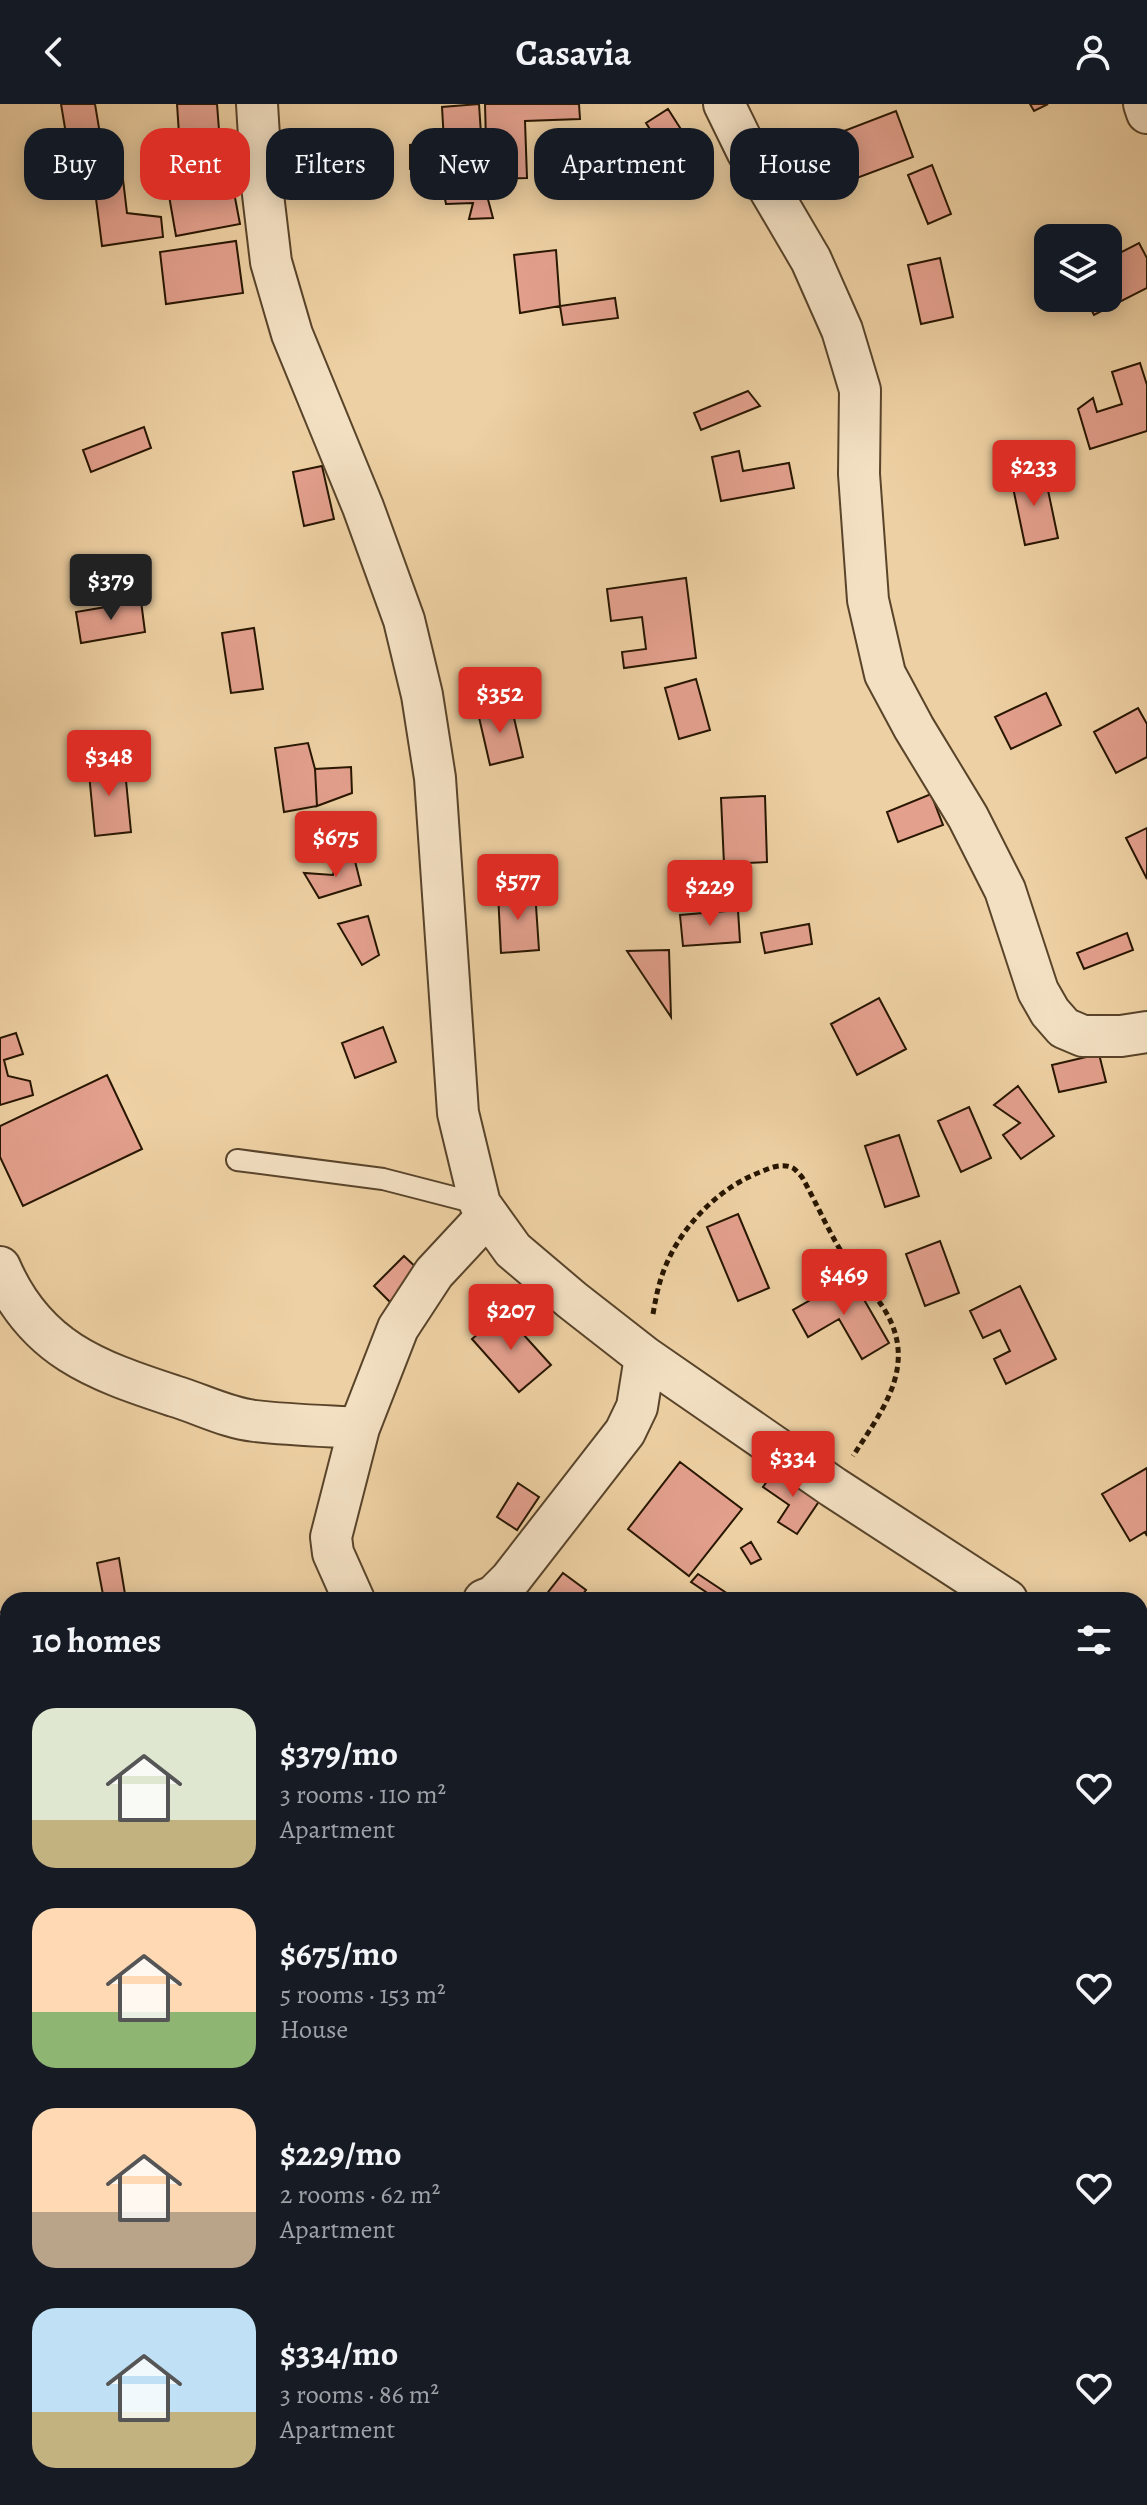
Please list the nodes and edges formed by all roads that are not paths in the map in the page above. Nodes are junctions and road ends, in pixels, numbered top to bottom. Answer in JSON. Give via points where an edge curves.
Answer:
{"nodes":[{"id":1,"x":257,"y":104,"type":"edge"},
{"id":2,"x":724,"y":104,"type":"edge"},
{"id":3,"x":1144,"y":104,"type":"edge"},
{"id":4,"x":1147,"y":113,"type":"edge"},
{"id":5,"x":1147,"y":1032,"type":"edge"},
{"id":6,"x":237,"y":1160,"type":"dead end"},
{"id":7,"x":484,"y":1210,"type":"junction"},
{"id":8,"x":0,"y":1267,"type":"edge"},
{"id":9,"x":645,"y":1357,"type":"junction"},
{"id":10,"x":359,"y":1428,"type":"junction"},
{"id":11,"x":350,"y":1592,"type":"edge"},
{"id":12,"x":498,"y":1592,"type":"edge"},
{"id":13,"x":995,"y":1592,"type":"edge"}],
"edges":[{"from":1,"to":7,"type":"street","via":[[271,262],[292,334],[404,620],[422,695],[435,778],[458,1113]]},
{"from":2,"to":5,"type":"street","via":[[811,260],[842,330],[860,390],[859,474],[868,600],[885,674],[1005,890],[1050,1012],[1064,1028],[1083,1036]]},
{"from":3,"to":4,"type":"street"},
{"from":6,"to":7,"type":"lane","via":[[383,1179]]},
{"from":7,"to":9,"type":"street","via":[[513,1250]]},
{"from":7,"to":10,"type":"street","via":[[398,1328]]},
{"from":8,"to":10,"type":"street","via":[[21,1309],[72,1355],[103,1371],[252,1421]]},
{"from":9,"to":12,"type":"street","via":[[637,1407],[625,1432]]},
{"from":9,"to":13,"type":"street"},
{"from":10,"to":11,"type":"street","via":[[331,1537]]}]}
